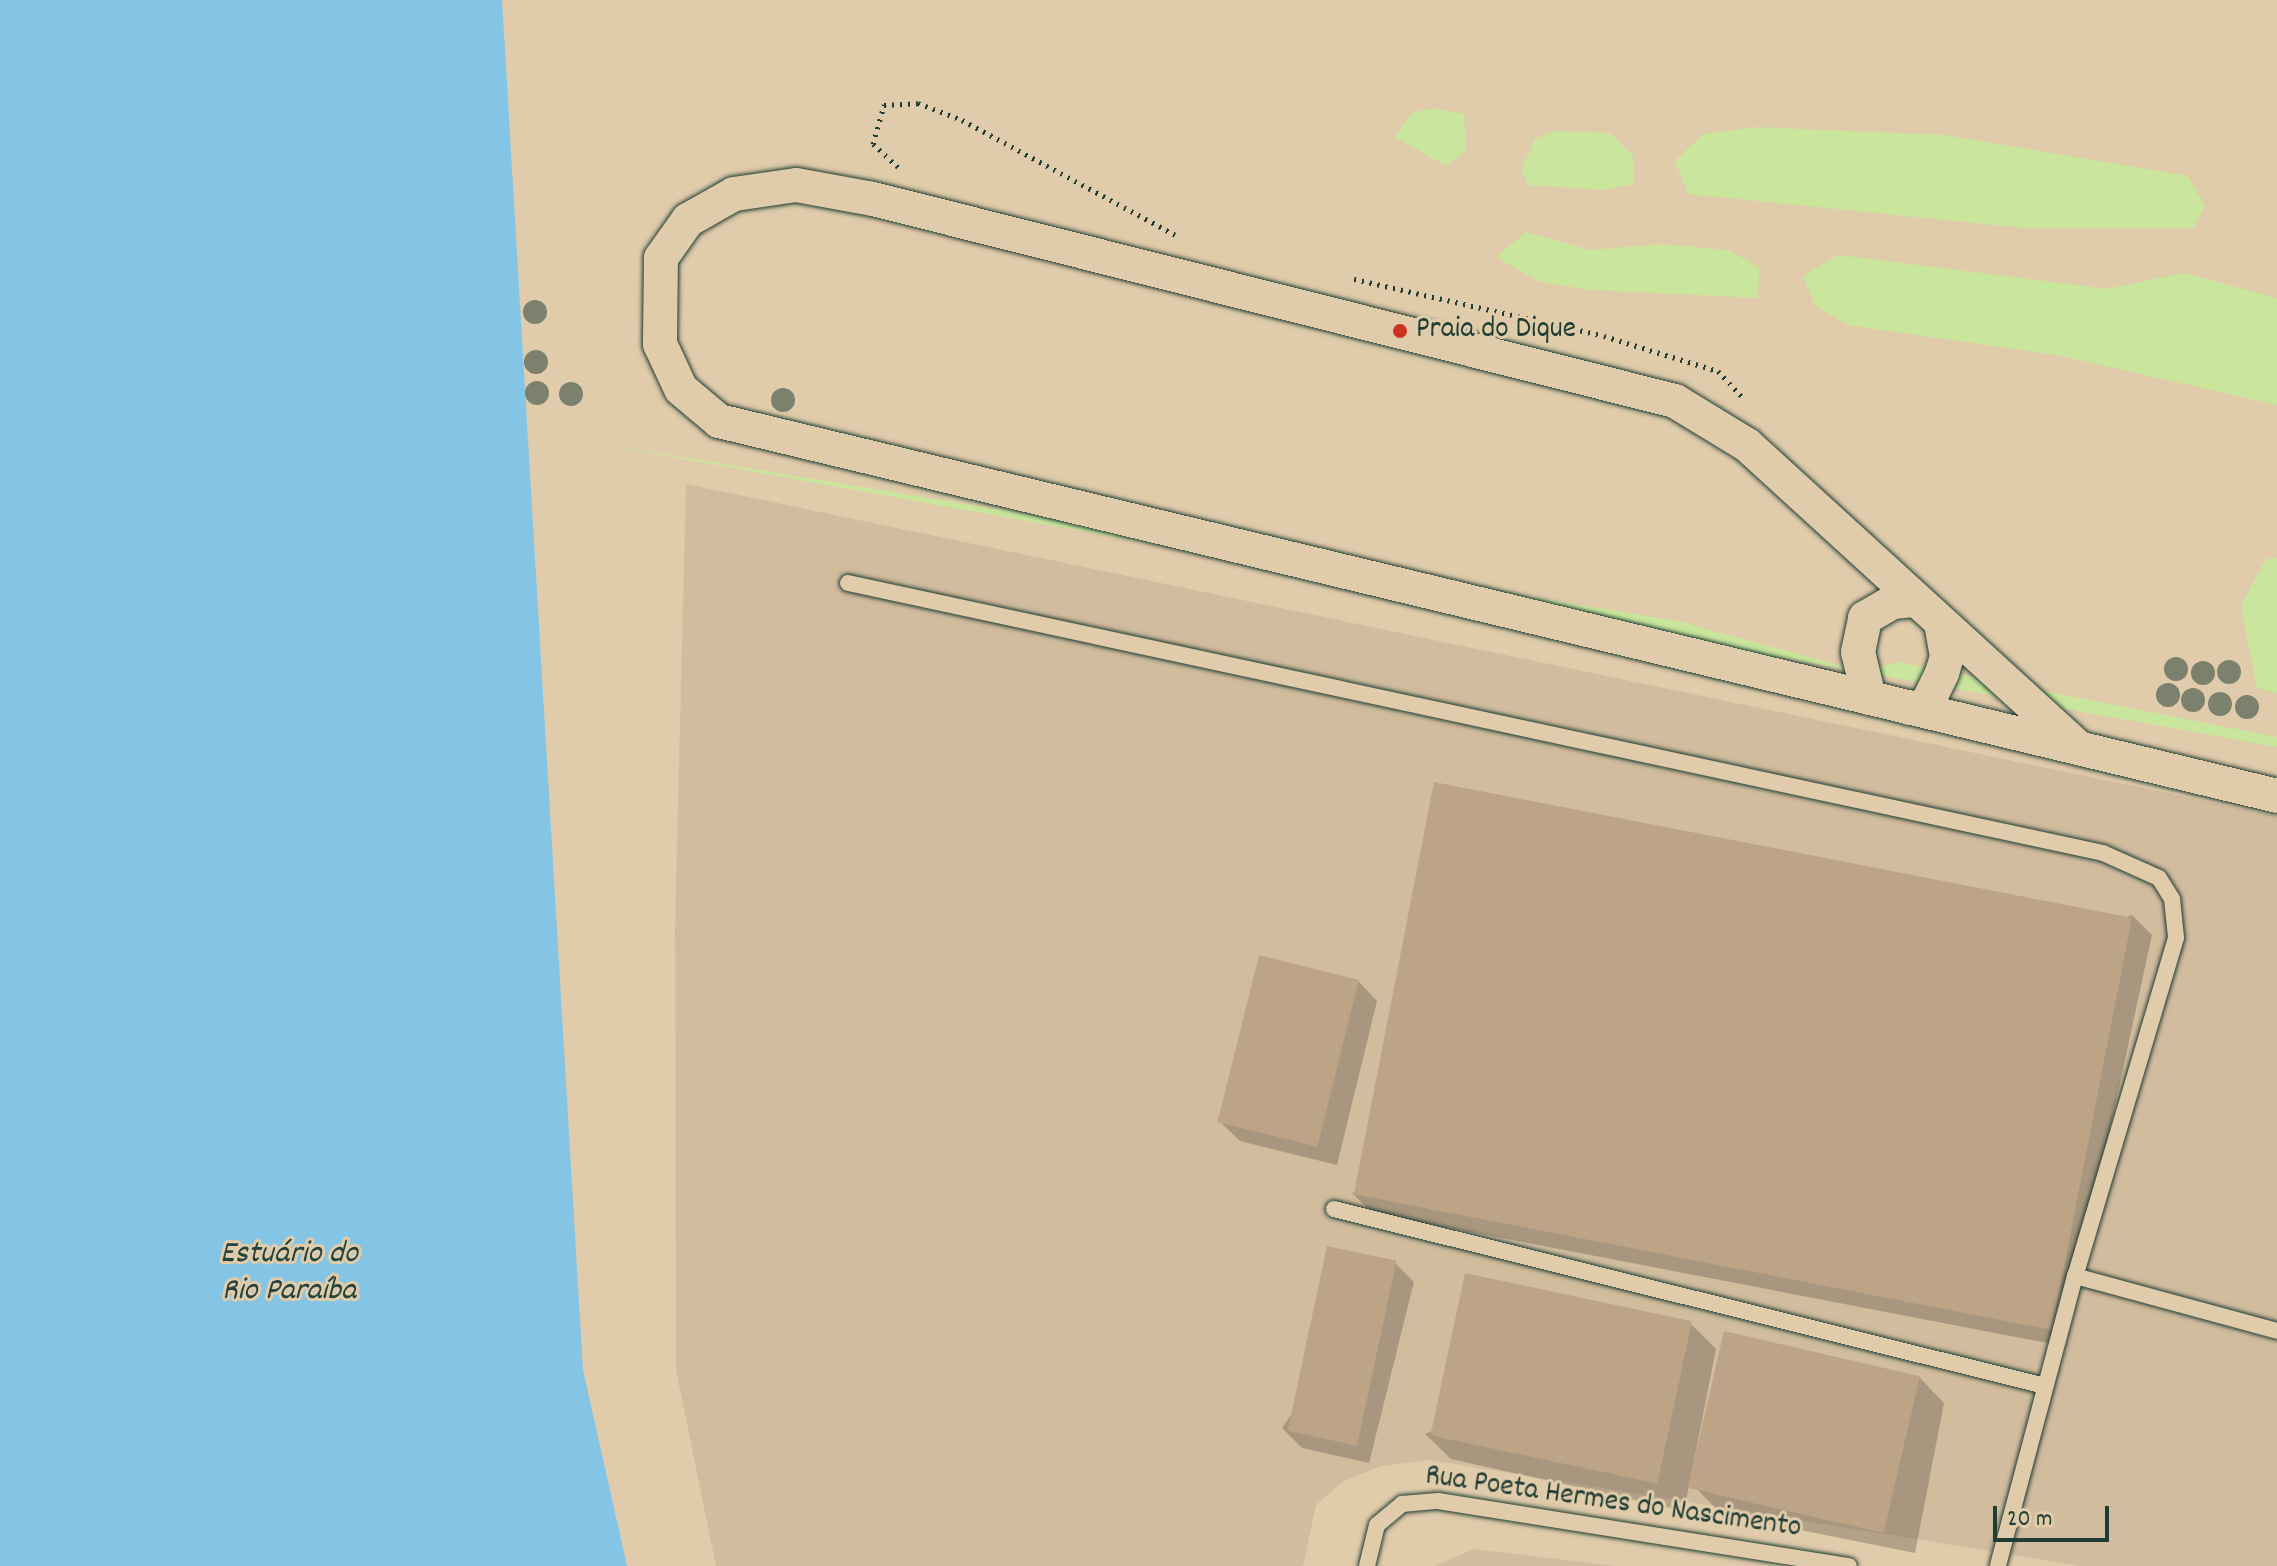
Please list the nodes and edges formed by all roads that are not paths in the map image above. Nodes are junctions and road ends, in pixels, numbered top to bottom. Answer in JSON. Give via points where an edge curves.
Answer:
{"nodes":[{"id":1,"x":848,"y":583,"type":"dead end"},
{"id":2,"x":1914,"y":600,"type":"junction"},
{"id":3,"x":1941,"y":623,"type":"junction"},
{"id":4,"x":1869,"y":698,"type":"junction"},
{"id":5,"x":1910,"y":708,"type":"junction"},
{"id":6,"x":2079,"y":748,"type":"junction"},
{"id":7,"x":2277,"y":796,"type":"edge"},
{"id":8,"x":1334,"y":1209,"type":"dead end"},
{"id":9,"x":2075,"y":1276,"type":"junction"},
{"id":10,"x":2277,"y":1331,"type":"edge"},
{"id":11,"x":2045,"y":1386,"type":"junction"},
{"id":12,"x":1367,"y":1566,"type":"edge"},
{"id":13,"x":1849,"y":1566,"type":"edge"},
{"id":14,"x":1998,"y":1566,"type":"edge"}],
"edges":[{"from":1,"to":9,"type":"lane","via":[[2087,850],[2139,866],[2159,878],[2172,899],[2176,938]]},
{"from":2,"to":3,"type":"street"},
{"from":2,"to":4,"type":"street","via":[[1893,602],[1865,618],[1858,652]]},
{"from":2,"to":4,"type":"street","via":[[1747,445],[1675,401],[873,199],[796,185],[734,194],[688,220],[661,258],[660,344],[681,389],[719,421]]},
{"from":3,"to":5,"type":"street","via":[[1947,657],[1942,673],[1926,706]]},
{"from":3,"to":6,"type":"street"},
{"from":4,"to":5,"type":"street"},
{"from":5,"to":6,"type":"street"},
{"from":6,"to":7,"type":"street"},
{"from":8,"to":11,"type":"lane"},
{"from":9,"to":10,"type":"lane"},
{"from":9,"to":11,"type":"lane"},
{"from":11,"to":14,"type":"lane"},
{"from":12,"to":13,"type":"lane","name":"Rua Poeta Hermes do Nascimento","via":[[1377,1525],[1402,1504],[1438,1501]]}]}
